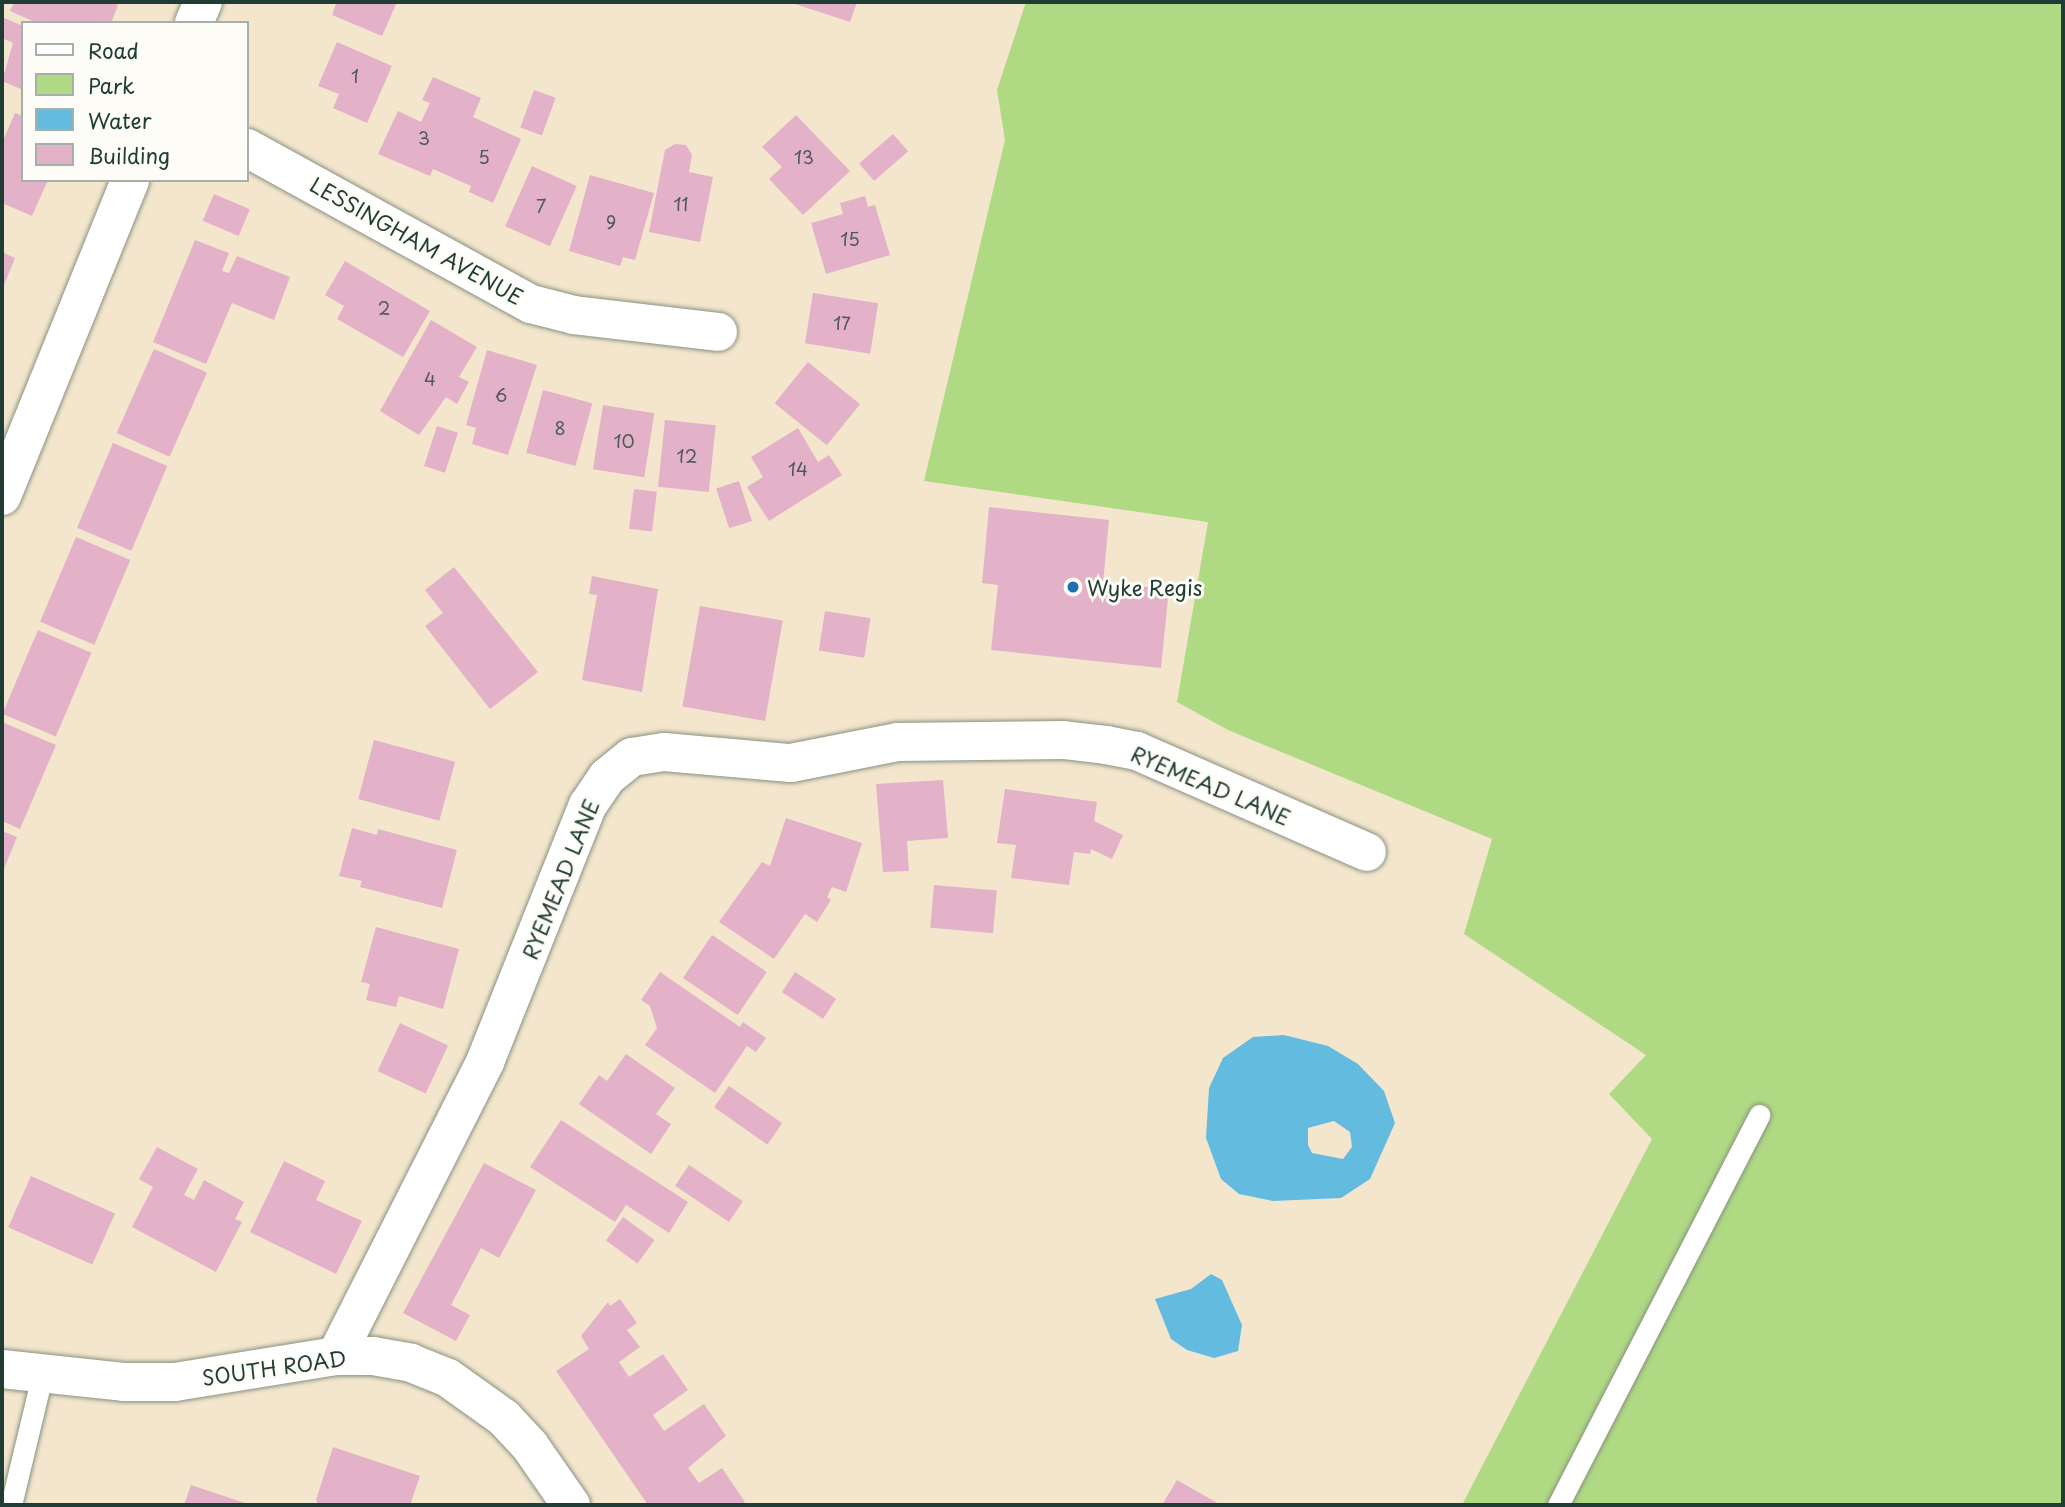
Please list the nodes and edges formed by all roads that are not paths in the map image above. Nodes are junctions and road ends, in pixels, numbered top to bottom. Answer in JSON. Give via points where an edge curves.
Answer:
{"nodes":[{"id":1,"x":203,"y":2,"type":"edge"},
{"id":2,"x":195,"y":21,"type":"edge"},
{"id":3,"x":248,"y":149,"type":"edge"},
{"id":4,"x":129,"y":182,"type":"edge"},
{"id":5,"x":718,"y":332,"type":"dead end"},
{"id":6,"x":2,"y":496,"type":"edge"},
{"id":7,"x":1367,"y":852,"type":"dead end"},
{"id":8,"x":1759,"y":1115,"type":"dead end"},
{"id":9,"x":336,"y":1356,"type":"junction"},
{"id":10,"x":2,"y":1369,"type":"edge"},
{"id":11,"x":42,"y":1376,"type":"junction"},
{"id":12,"x":11,"y":1505,"type":"edge"},
{"id":13,"x":571,"y":1505,"type":"edge"},
{"id":14,"x":1558,"y":1505,"type":"edge"}],
"edges":[{"from":1,"to":2,"type":"street"},
{"from":3,"to":5,"type":"street","name":"LESSINGHAM AVENUE","via":[[531,304],[574,315]]},
{"from":4,"to":6,"type":"street"},
{"from":7,"to":9,"type":"street","name":"RYEMEAD LANE","via":[[1137,751],[1095,744],[1063,740],[897,742],[791,763],[664,752],[632,757],[607,777],[588,805],[485,1062]]},
{"from":8,"to":14,"type":"lane"},
{"from":9,"to":11,"type":"street","name":"SOUTH ROAD","via":[[175,1382]]},
{"from":9,"to":13,"type":"street","name":"SOUTH ROAD","via":[[411,1363],[477,1396],[530,1446]]},
{"from":10,"to":11,"type":"street","name":"SOUTH ROAD"},
{"from":11,"to":12,"type":"lane"}]}
